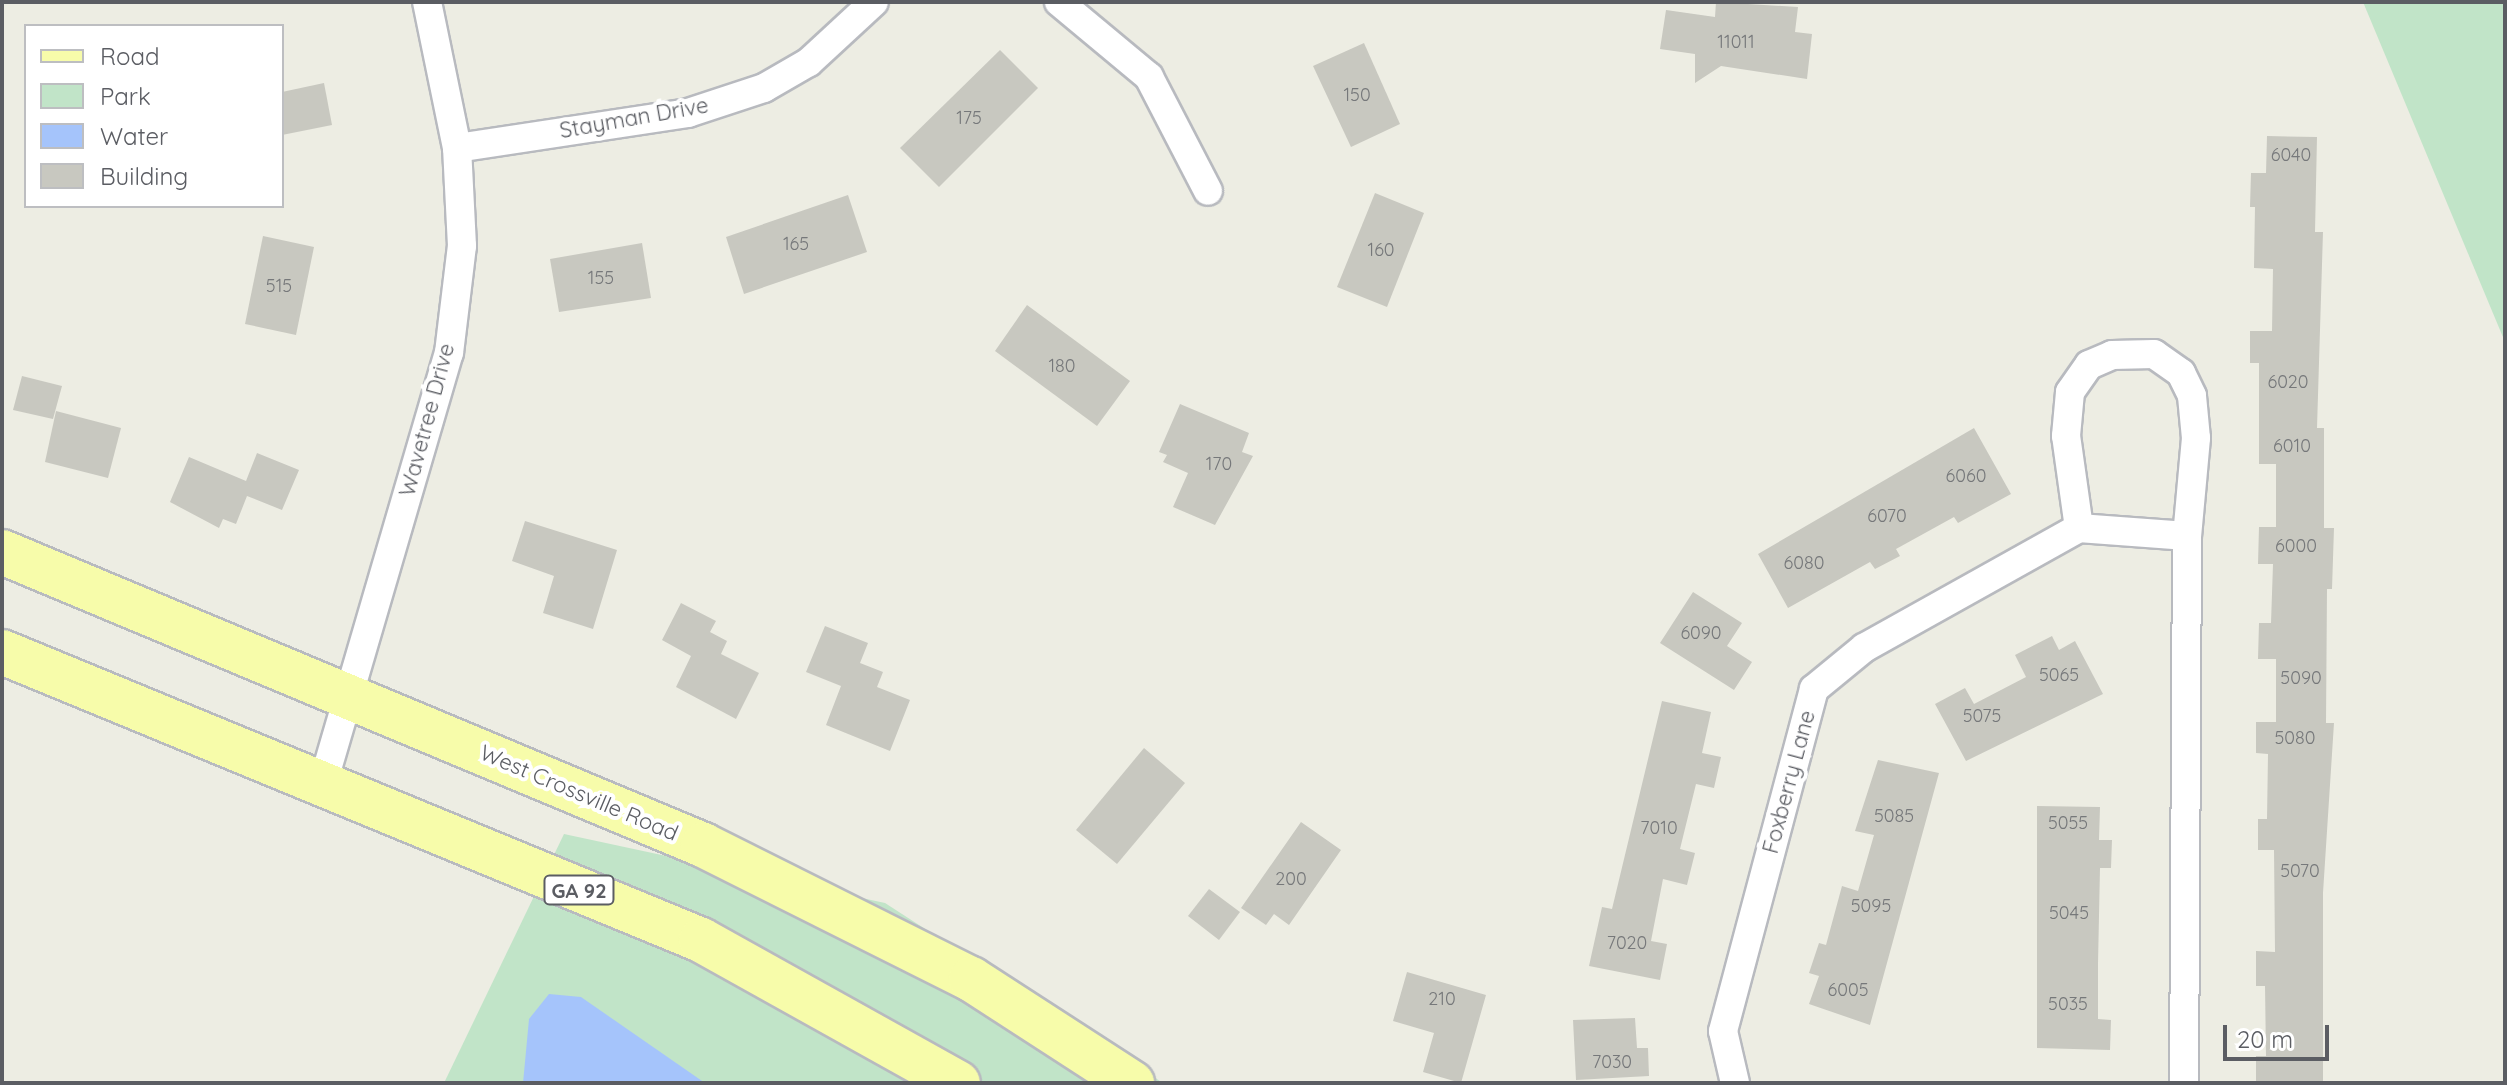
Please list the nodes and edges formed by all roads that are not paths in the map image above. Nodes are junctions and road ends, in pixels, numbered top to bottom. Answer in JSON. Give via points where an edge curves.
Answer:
{"nodes":[{"id":1,"x":427,"y":2,"type":"edge"},
{"id":2,"x":874,"y":2,"type":"edge"},
{"id":3,"x":1059,"y":2,"type":"edge"},
{"id":4,"x":457,"y":148,"type":"junction"},
{"id":5,"x":1208,"y":191,"type":"dead end"},
{"id":6,"x":2079,"y":528,"type":"junction"},
{"id":7,"x":2187,"y":536,"type":"junction"},
{"id":8,"x":2,"y":552,"type":"edge"},
{"id":9,"x":2,"y":652,"type":"edge"},
{"id":10,"x":348,"y":696,"type":"junction"},
{"id":11,"x":323,"y":783,"type":"junction"},
{"id":12,"x":958,"y":1083,"type":"edge"},
{"id":13,"x":1132,"y":1083,"type":"edge"},
{"id":14,"x":1735,"y":1083,"type":"edge"},
{"id":15,"x":2184,"y":1083,"type":"edge"}],
"edges":[{"from":1,"to":4,"type":"street","name":"Wavetree Drive"},
{"from":2,"to":4,"type":"street","name":"Stayman Drive","via":[[809,62],[764,88],[688,113]]},
{"from":3,"to":5,"type":"street","via":[[1149,77]]},
{"from":4,"to":10,"type":"street","name":"Wavetree Drive","via":[[462,246],[449,353]]},
{"from":6,"to":7,"type":"street"},
{"from":6,"to":7,"type":"street","via":[[2066,436],[2070,392],[2089,365],[2112,355],[2154,354],[2181,373],[2192,396],[2196,438]]},
{"from":6,"to":14,"type":"street","name":"Foxberry Lane","via":[[1864,648],[1814,689],[1723,1031]]},
{"from":7,"to":15,"type":"street"},
{"from":8,"to":10,"type":"main road","name":"West Crossville Road"},
{"from":9,"to":11,"type":"main road","number":"GA 92"},
{"from":10,"to":11,"type":"street","name":"Wavetree Drive"},
{"from":10,"to":13,"type":"main road","name":"West Crossville Road","via":[[717,852],[971,979]]},
{"from":11,"to":12,"type":"main road","number":"GA 92","via":[[701,940]]}]}
